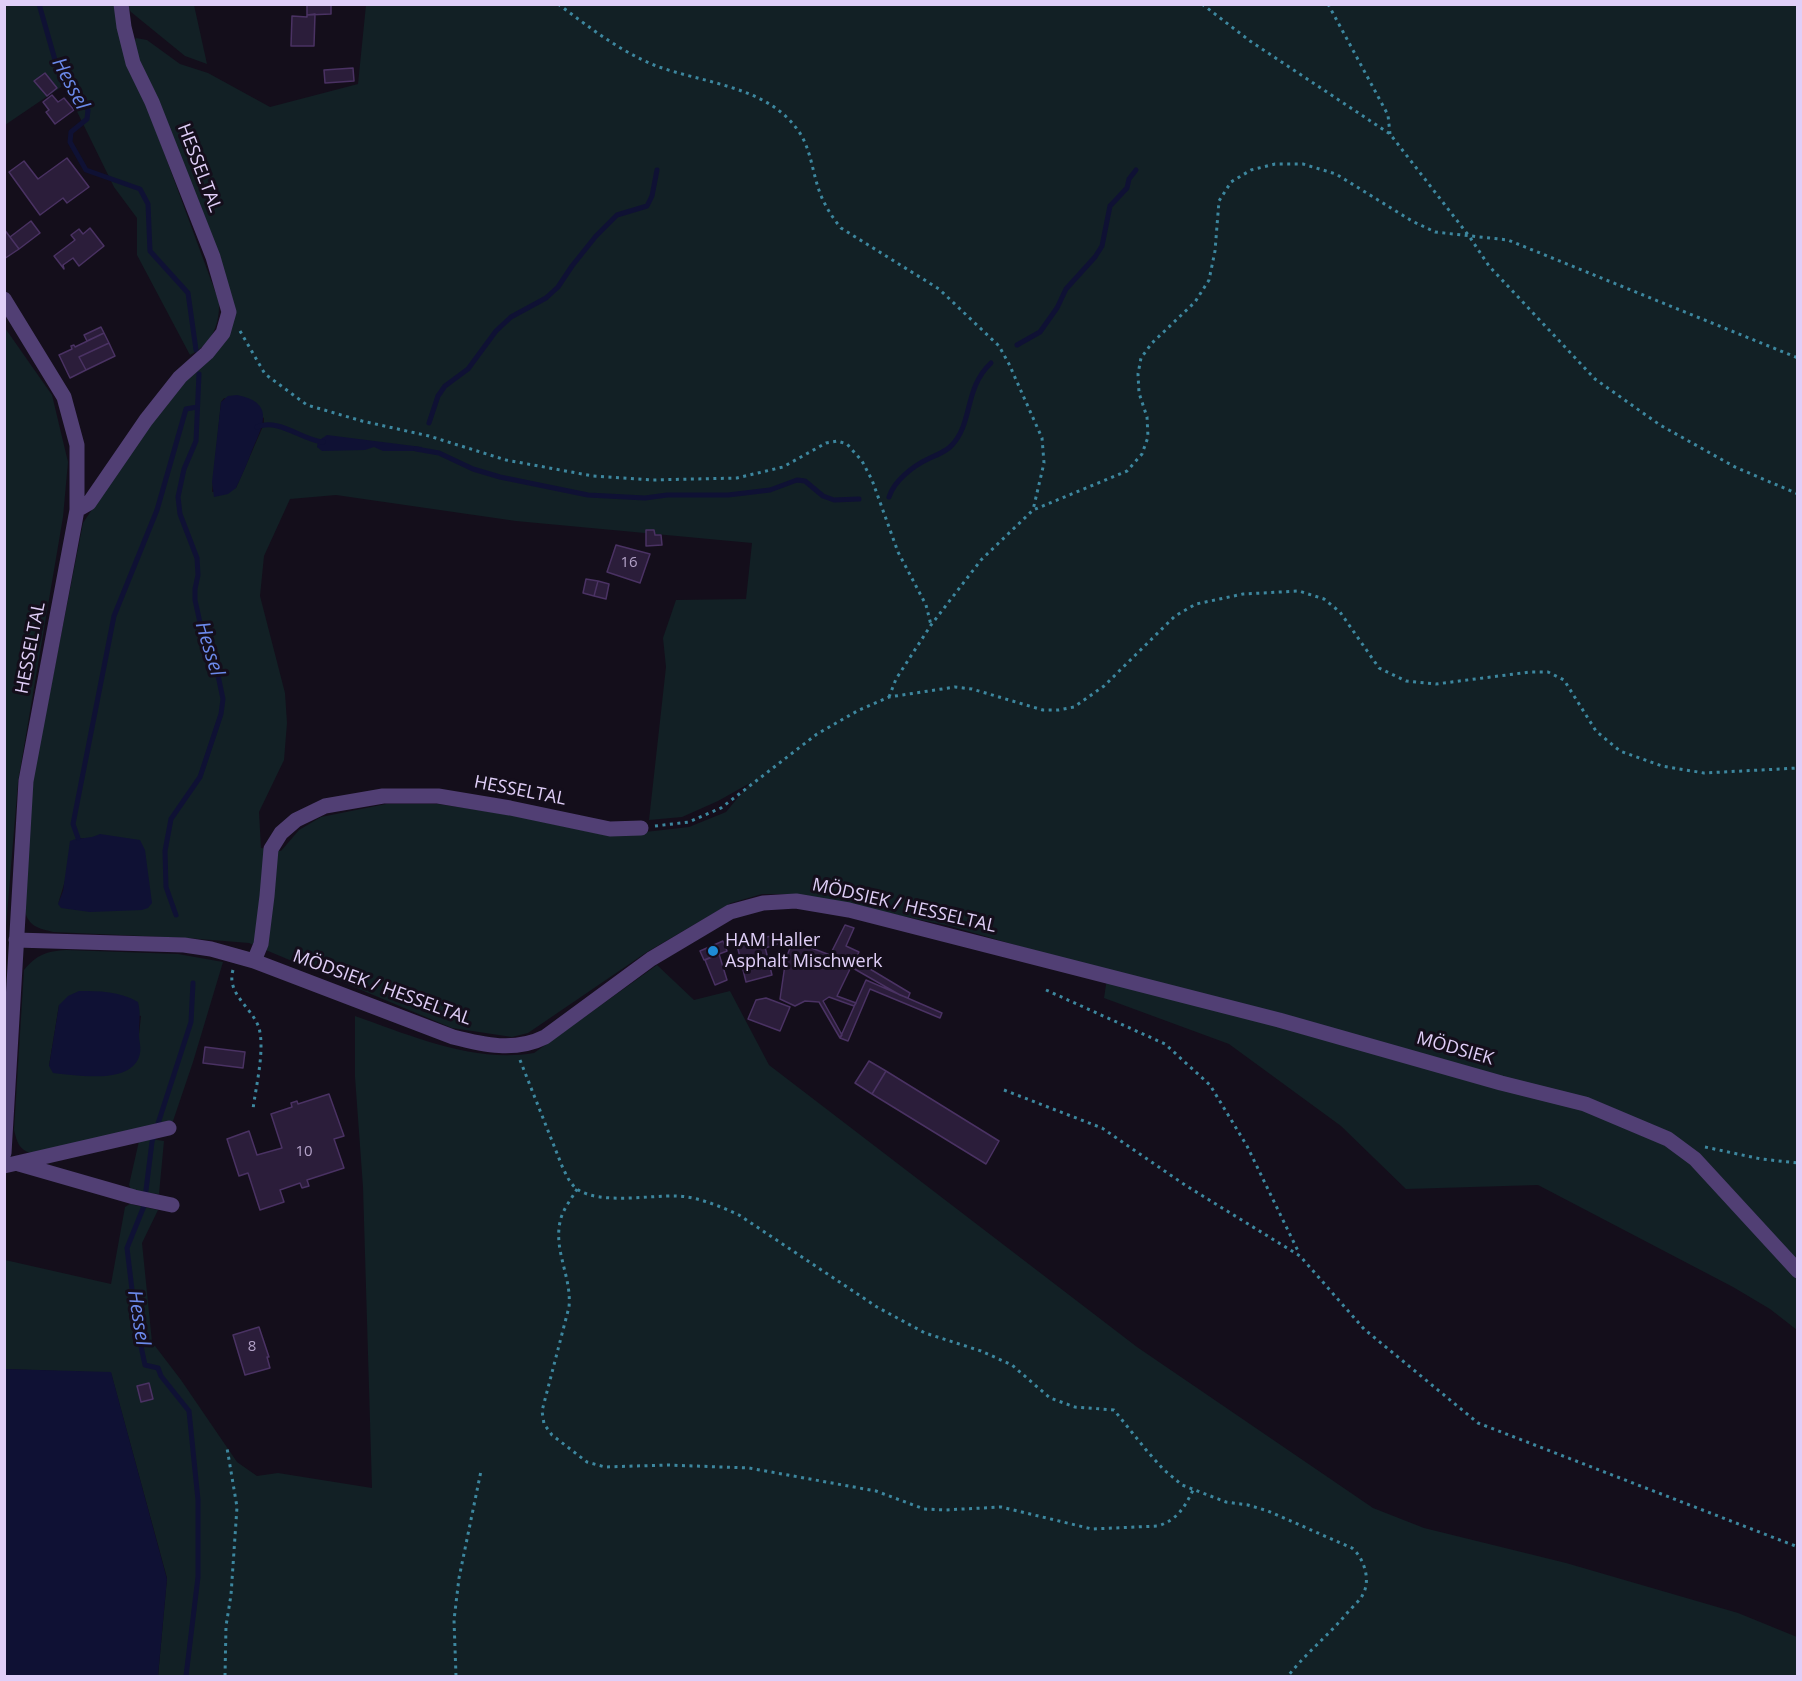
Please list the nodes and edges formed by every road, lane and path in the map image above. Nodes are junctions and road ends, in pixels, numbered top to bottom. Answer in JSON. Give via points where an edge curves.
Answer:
{"nodes":[{"id":1,"x":121,"y":4,"type":"edge"},
{"id":2,"x":558,"y":4,"type":"edge"},
{"id":3,"x":1202,"y":4,"type":"edge"},
{"id":4,"x":1328,"y":4,"type":"edge"},
{"id":5,"x":1390,"y":135,"type":"junction"},
{"id":6,"x":1469,"y":236,"type":"junction"},
{"id":7,"x":4,"y":299,"type":"edge"},
{"id":8,"x":229,"y":312,"type":"junction"},
{"id":9,"x":1797,"y":358,"type":"edge"},
{"id":10,"x":1797,"y":494,"type":"edge"},
{"id":11,"x":77,"y":510,"type":"junction"},
{"id":12,"x":1033,"y":510,"type":"junction"},
{"id":13,"x":931,"y":625,"type":"junction"},
{"id":14,"x":889,"y":697,"type":"junction"},
{"id":15,"x":1797,"y":768,"type":"edge"},
{"id":16,"x":641,"y":828,"type":"joint"},
{"id":17,"x":16,"y":940,"type":"junction"},
{"id":18,"x":237,"y":957,"type":"junction"},
{"id":19,"x":254,"y":961,"type":"junction"},
{"id":20,"x":1049,"y":961,"type":"joint"},
{"id":21,"x":1046,"y":990,"type":"dead end"},
{"id":22,"x":517,"y":1046,"type":"junction"},
{"id":23,"x":1004,"y":1090,"type":"dead end"},
{"id":24,"x":253,"y":1109,"type":"dead end"},
{"id":25,"x":169,"y":1128,"type":"dead end"},
{"id":26,"x":1703,"y":1147,"type":"dead end"},
{"id":27,"x":8,"y":1161,"type":"edge"},
{"id":28,"x":1797,"y":1163,"type":"edge"},
{"id":29,"x":577,"y":1189,"type":"junction"},
{"id":30,"x":172,"y":1205,"type":"dead end"},
{"id":31,"x":1300,"y":1256,"type":"junction"},
{"id":32,"x":1797,"y":1271,"type":"edge"},
{"id":33,"x":227,"y":1448,"type":"dead end"},
{"id":34,"x":481,"y":1471,"type":"dead end"},
{"id":35,"x":1193,"y":1490,"type":"junction"},
{"id":36,"x":1797,"y":1547,"type":"edge"},
{"id":37,"x":225,"y":1677,"type":"edge"},
{"id":38,"x":456,"y":1677,"type":"edge"},
{"id":39,"x":1288,"y":1677,"type":"edge"}],
"edges":[{"from":1,"to":8,"type":"street","name":"HESSELTAL","via":[[133,63],[213,257]]},
{"from":2,"to":12,"type":"path","via":[[622,50],[656,66],[756,96],[784,115],[808,150],[820,192],[841,228],[939,289],[999,346],[1042,438],[1044,463]]},
{"from":3,"to":5,"type":"path"},
{"from":4,"to":5,"type":"path","via":[[1388,115]]},
{"from":5,"to":6,"type":"path"},
{"from":6,"to":9,"type":"path","via":[[1508,240]]},
{"from":6,"to":10,"type":"path","via":[[1489,266],[1595,379],[1660,425],[1735,467]]},
{"from":6,"to":12,"type":"path","via":[[1435,232],[1336,174],[1304,164],[1275,164],[1251,170],[1231,182],[1219,201],[1209,280],[1195,302],[1141,358],[1139,393],[1147,417],[1148,437],[1142,454],[1127,471]]},
{"from":7,"to":11,"type":"street","name":"HESSELTAL","via":[[64,397],[77,445]]},
{"from":8,"to":11,"type":"street","via":[[223,333],[180,377],[89,503]]},
{"from":8,"to":13,"type":"path","via":[[265,374],[307,405],[506,460],[593,476],[652,480],[737,478],[783,467],[826,443],[848,444],[872,480],[898,552],[926,605]]},
{"from":11,"to":17,"type":"street","name":"HESSELTAL","via":[[26,781]]},
{"from":12,"to":13,"type":"path","via":[[981,560]]},
{"from":13,"to":14,"type":"path","via":[[896,679]]},
{"from":14,"to":15,"type":"path","via":[[955,687],[1043,710],[1074,707],[1104,686],[1175,616],[1196,604],[1243,594],[1299,591],[1324,599],[1340,612],[1379,668],[1406,681],[1436,684],[1548,672],[1564,680],[1596,731],[1620,751],[1662,766],[1704,773]]},
{"from":14,"to":16,"type":"path","via":[[817,734],[721,808],[689,822]]},
{"from":16,"to":19,"type":"street","name":"HESSELTAL","via":[[610,829],[438,796],[383,796],[326,806],[296,820],[271,849],[261,944]]},
{"from":17,"to":18,"type":"street","name":"MÖDSIEK / HESSELTAL","via":[[184,945]]},
{"from":17,"to":27,"type":"street","name":"HESSELTAL"},
{"from":18,"to":19,"type":"street","name":"MÖDSIEK / HESSELTAL"},
{"from":18,"to":24,"type":"path","via":[[232,986],[255,1019],[261,1039]]},
{"from":19,"to":22,"type":"street","name":"MÖDSIEK / HESSELTAL","via":[[453,1037],[484,1045]]},
{"from":20,"to":22,"type":"street","name":"MÖDSIEK / HESSELTAL","via":[[849,910],[796,901],[763,903],[730,912],[651,958],[545,1038]]},
{"from":20,"to":32,"type":"street","name":"MÖDSIEK","via":[[1585,1104],[1623,1119],[1668,1139],[1695,1159]]},
{"from":21,"to":31,"type":"path","via":[[1165,1044],[1210,1085],[1247,1146]]},
{"from":22,"to":29,"type":"path","via":[[562,1166]]},
{"from":23,"to":31,"type":"path","via":[[1102,1128]]},
{"from":25,"to":27,"type":"street"},
{"from":26,"to":28,"type":"path"},
{"from":27,"to":30,"type":"street"},
{"from":29,"to":35,"type":"path","via":[[599,1197],[693,1198],[739,1215],[877,1307],[924,1333],[1012,1365],[1050,1398],[1075,1407],[1114,1410],[1164,1469]]},
{"from":29,"to":35,"type":"path","via":[[558,1232],[571,1291],[542,1411],[544,1424],[552,1435],[587,1462],[605,1467],[749,1468],[876,1491],[924,1509],[1001,1507],[1092,1529],[1167,1523],[1185,1506]]},
{"from":31,"to":36,"type":"path","via":[[1364,1329],[1478,1423]]},
{"from":33,"to":37,"type":"path","via":[[237,1508]]},
{"from":34,"to":38,"type":"path","via":[[459,1578],[454,1620]]},
{"from":35,"to":39,"type":"path","via":[[1226,1502],[1268,1510],[1358,1552],[1367,1583],[1363,1595]]}]}
